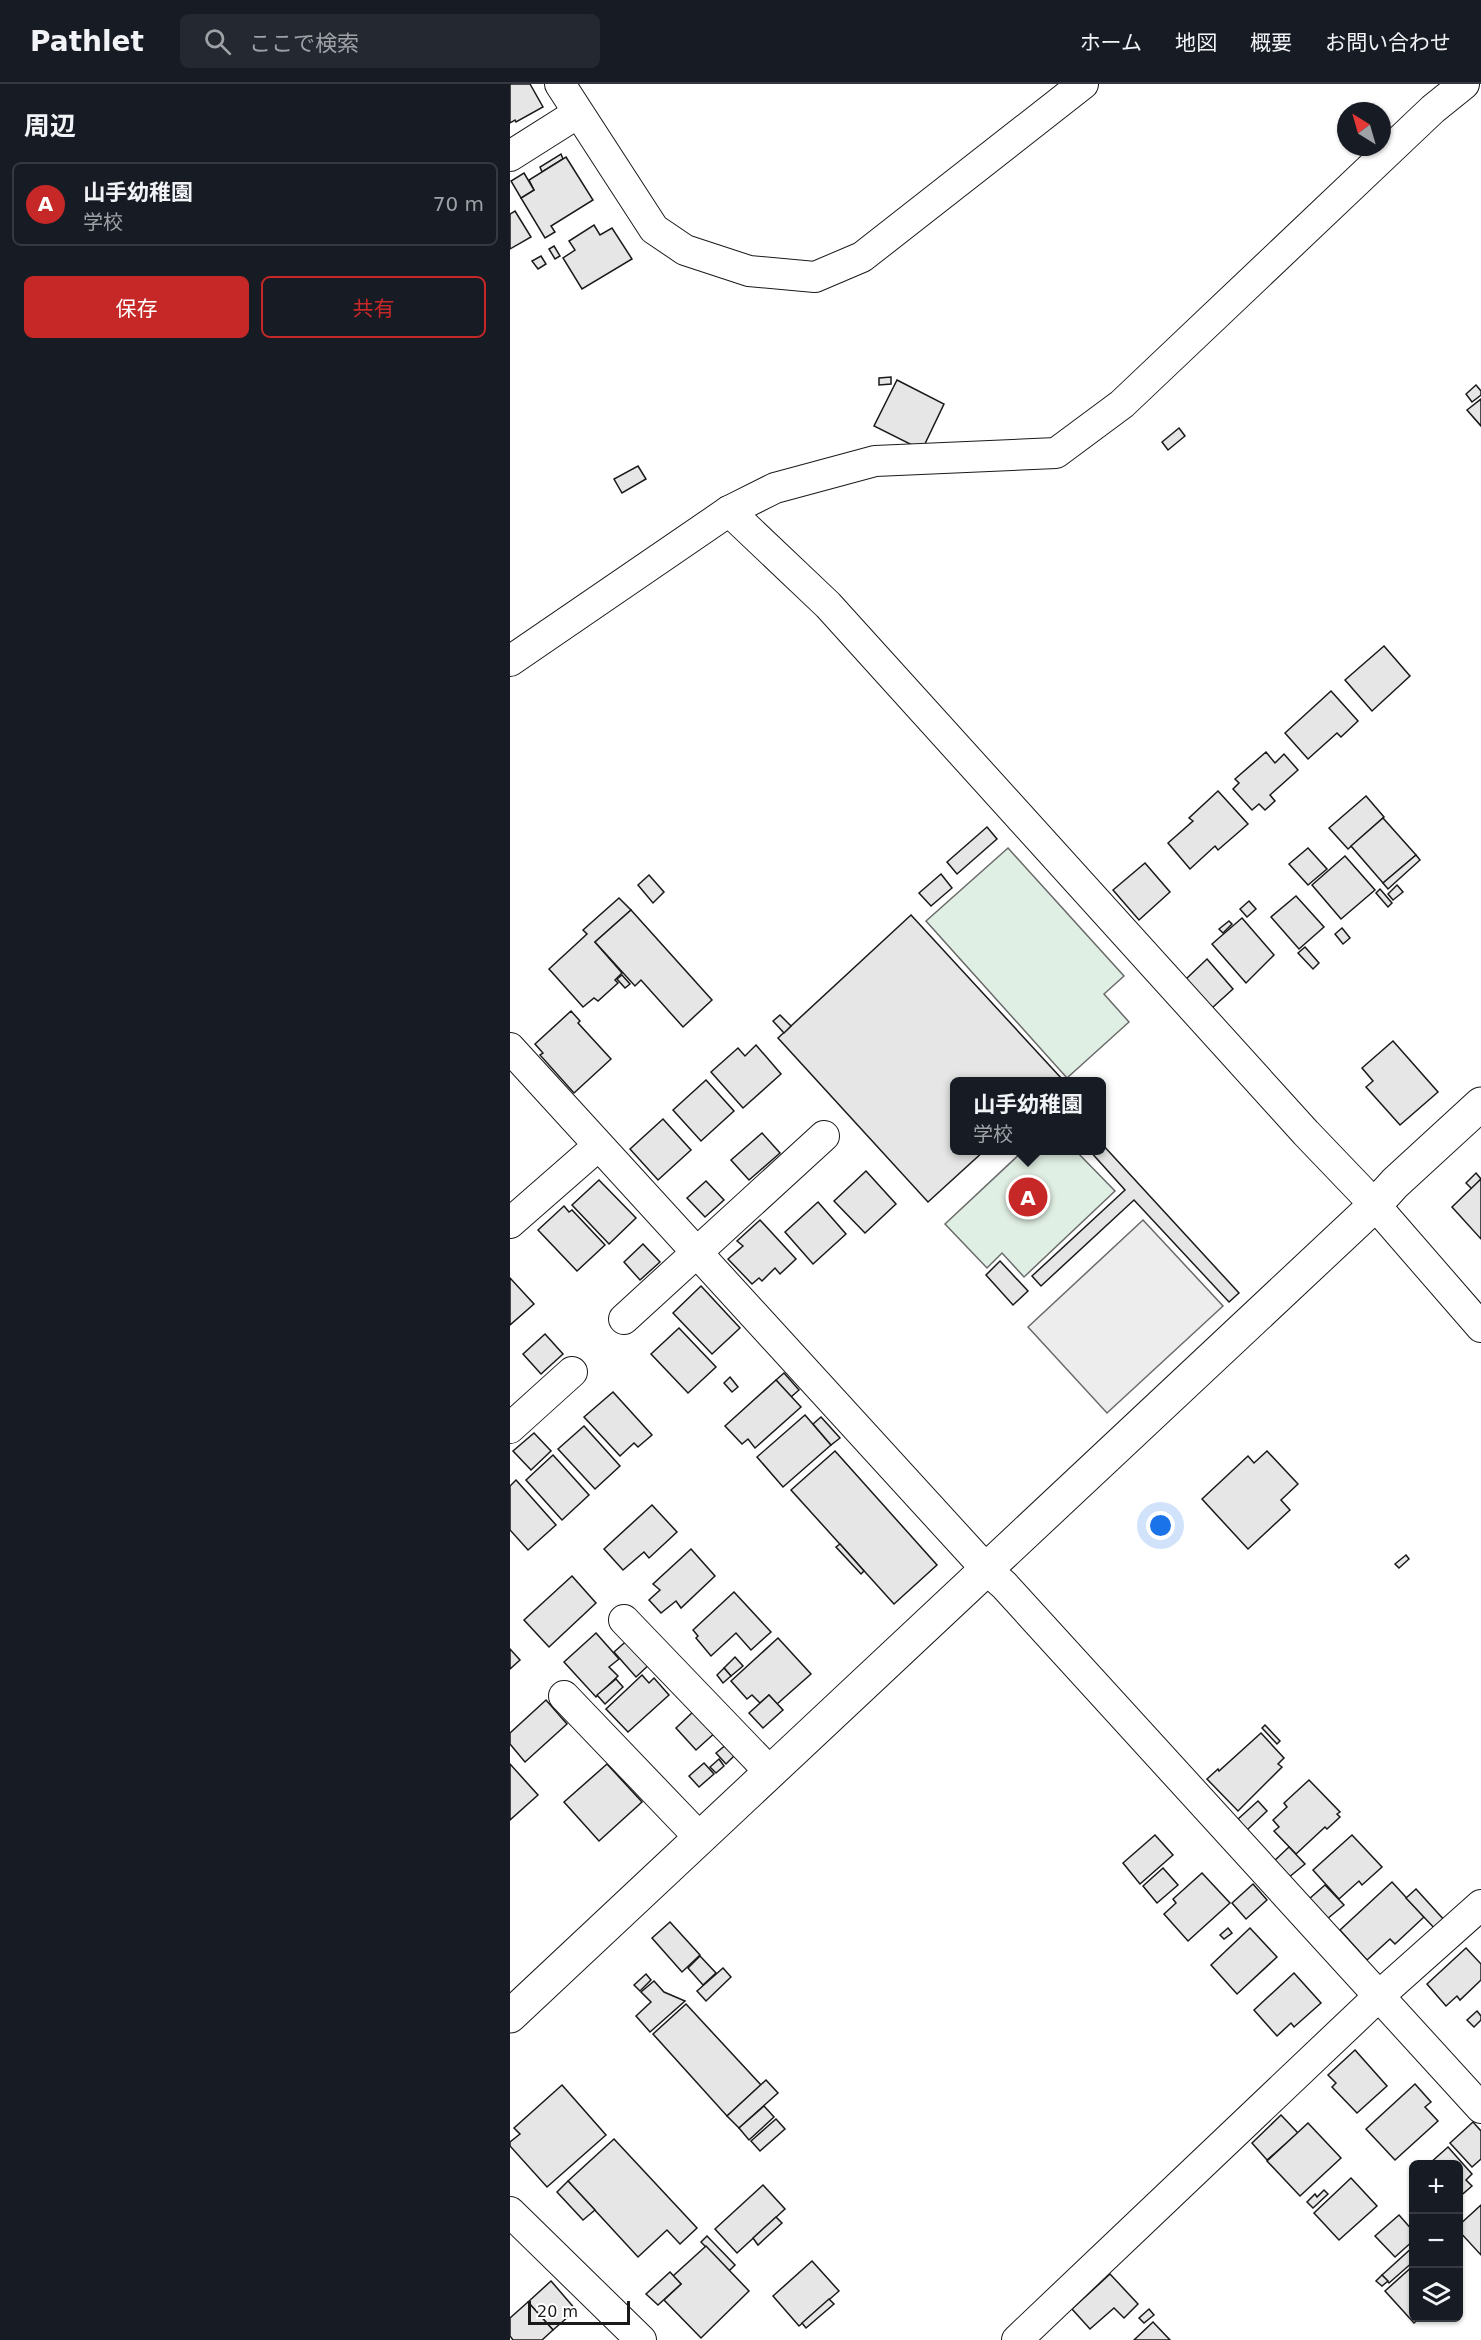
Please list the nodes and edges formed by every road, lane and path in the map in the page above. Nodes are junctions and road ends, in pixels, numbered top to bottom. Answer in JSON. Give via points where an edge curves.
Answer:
{"nodes":[{"id":1,"x":560,"y":84,"type":"edge"},
{"id":2,"x":1083,"y":84,"type":"edge"},
{"id":3,"x":1464,"y":84,"type":"edge"},
{"id":4,"x":578,"y":113,"type":"junction"},
{"id":5,"x":510,"y":156,"type":"edge"},
{"id":6,"x":729,"y":511,"type":"junction"},
{"id":7,"x":510,"y":661,"type":"edge"},
{"id":8,"x":510,"y":1048,"type":"edge"},
{"id":9,"x":1481,"y":1104,"type":"edge"},
{"id":10,"x":824,"y":1136,"type":"dead end"},
{"id":11,"x":597,"y":1146,"type":"junction"},
{"id":12,"x":1375,"y":1205,"type":"junction"},
{"id":13,"x":510,"y":1223,"type":"edge"},
{"id":14,"x":696,"y":1253,"type":"junction"},
{"id":15,"x":624,"y":1319,"type":"dead end"},
{"id":16,"x":1481,"y":1327,"type":"edge"},
{"id":17,"x":572,"y":1372,"type":"dead end"},
{"id":18,"x":510,"y":1428,"type":"edge"},
{"id":19,"x":987,"y":1570,"type":"junction"},
{"id":20,"x":624,"y":1620,"type":"dead end"},
{"id":21,"x":564,"y":1696,"type":"dead end"},
{"id":22,"x":771,"y":1772,"type":"junction"},
{"id":23,"x":700,"y":1838,"type":"junction"},
{"id":24,"x":1481,"y":1905,"type":"edge"},
{"id":25,"x":1380,"y":1995,"type":"junction"},
{"id":26,"x":510,"y":2016,"type":"edge"},
{"id":27,"x":1481,"y":2108,"type":"edge"},
{"id":28,"x":510,"y":2212,"type":"edge"},
{"id":29,"x":641,"y":2340,"type":"edge"},
{"id":30,"x":1017,"y":2340,"type":"edge"}],
"edges":[{"from":1,"to":4,"type":"street"},
{"from":2,"to":4,"type":"street","via":[[862,257],[815,277],[749,272],[685,250],[654,230]]},
{"from":3,"to":6,"type":"street","via":[[1122,404],[1056,453],[875,461],[776,488]]},
{"from":4,"to":5,"type":"street"},
{"from":6,"to":7,"type":"street"},
{"from":6,"to":12,"type":"street","via":[[828,605]]},
{"from":8,"to":11,"type":"street"},
{"from":9,"to":12,"type":"street"},
{"from":10,"to":14,"type":"street"},
{"from":11,"to":13,"type":"street"},
{"from":11,"to":14,"type":"street"},
{"from":12,"to":16,"type":"street"},
{"from":12,"to":19,"type":"street"},
{"from":14,"to":15,"type":"street"},
{"from":14,"to":19,"type":"street"},
{"from":17,"to":18,"type":"street"},
{"from":19,"to":22,"type":"street"},
{"from":19,"to":25,"type":"street"},
{"from":20,"to":22,"type":"street"},
{"from":21,"to":23,"type":"street"},
{"from":22,"to":23,"type":"street"},
{"from":23,"to":26,"type":"street"},
{"from":24,"to":25,"type":"street"},
{"from":25,"to":27,"type":"street"},
{"from":25,"to":30,"type":"street"},
{"from":28,"to":29,"type":"street"}]}
